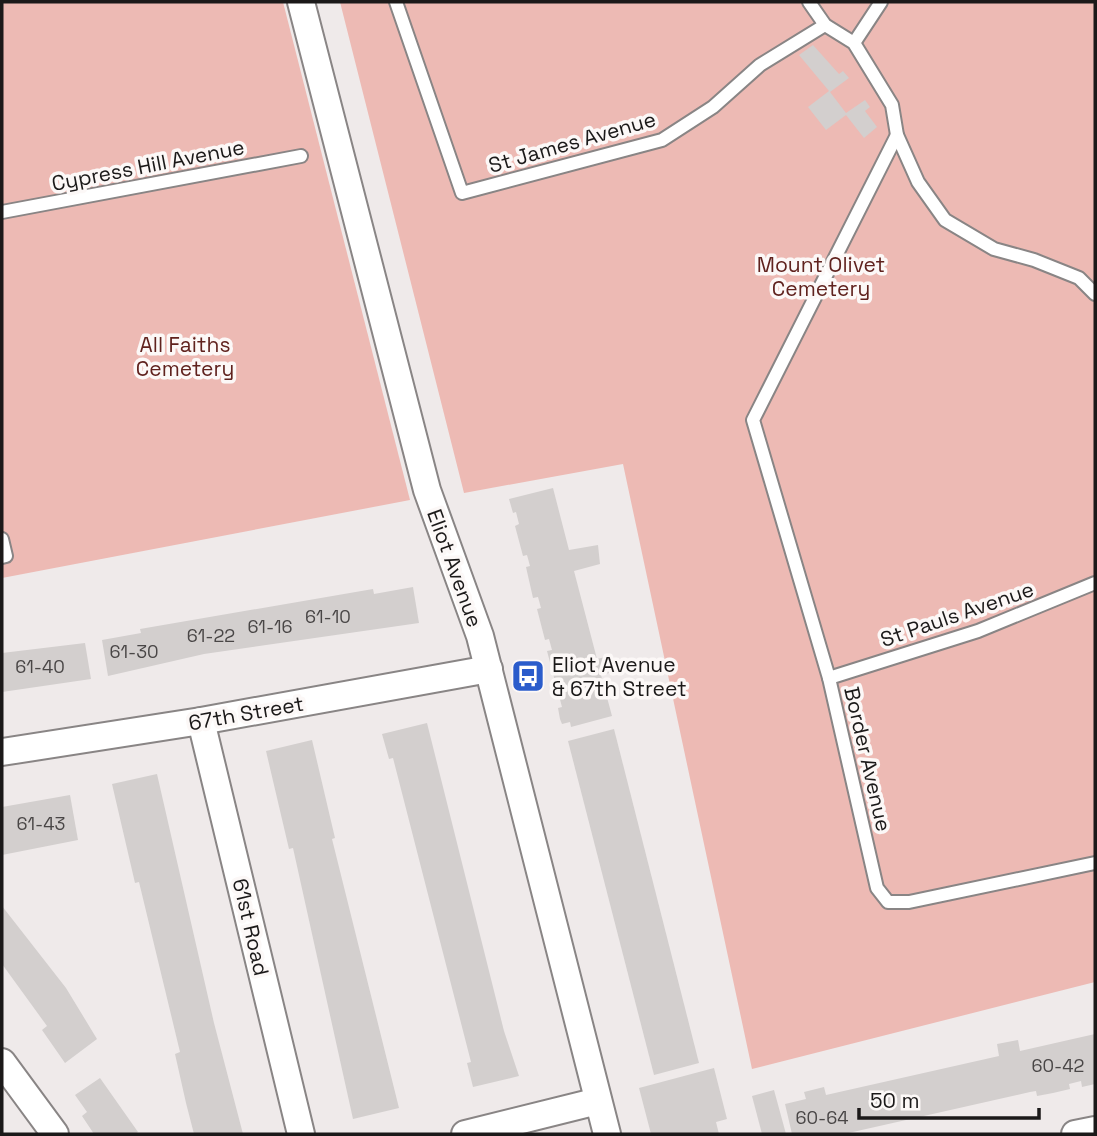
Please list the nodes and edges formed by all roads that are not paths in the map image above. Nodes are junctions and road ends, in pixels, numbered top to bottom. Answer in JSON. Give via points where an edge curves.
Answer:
{"nodes":[{"id":1,"x":301,"y":2,"type":"edge"},
{"id":2,"x":396,"y":2,"type":"edge"},
{"id":3,"x":810,"y":2,"type":"edge"},
{"id":4,"x":881,"y":2,"type":"edge"},
{"id":5,"x":825,"y":25,"type":"junction"},
{"id":6,"x":854,"y":43,"type":"junction"},
{"id":7,"x":897,"y":135,"type":"junction"},
{"id":8,"x":301,"y":156,"type":"dead end"},
{"id":9,"x":2,"y":212,"type":"edge"},
{"id":10,"x":1095,"y":294,"type":"edge"},
{"id":11,"x":2,"y":539,"type":"edge"},
{"id":12,"x":4,"y":556,"type":"edge"},
{"id":13,"x":1095,"y":583,"type":"edge"},
{"id":14,"x":489,"y":669,"type":"junction"},
{"id":15,"x":829,"y":678,"type":"junction"},
{"id":16,"x":201,"y":720,"type":"junction"},
{"id":17,"x":2,"y":752,"type":"edge"},
{"id":18,"x":1095,"y":863,"type":"edge"},
{"id":19,"x":2,"y":1062,"type":"edge"},
{"id":20,"x":598,"y":1101,"type":"junction"},
{"id":21,"x":1095,"y":1130,"type":"edge"},
{"id":22,"x":55,"y":1134,"type":"edge"},
{"id":23,"x":301,"y":1134,"type":"edge"},
{"id":24,"x":466,"y":1134,"type":"edge"},
{"id":25,"x":607,"y":1134,"type":"edge"},
{"id":26,"x":1075,"y":1134,"type":"edge"}],
"edges":[{"from":1,"to":14,"type":"street","name":"Eliot Avenue","via":[[426,490]]},
{"from":2,"to":5,"type":"lane","name":"St James Avenue","via":[[462,193],[662,140],[713,107],[760,65]]},
{"from":3,"to":5,"type":"lane"},
{"from":4,"to":6,"type":"lane"},
{"from":5,"to":6,"type":"lane"},
{"from":6,"to":7,"type":"lane","via":[[892,105]]},
{"from":7,"to":10,"type":"lane","via":[[918,182],[945,220],[994,249],[1079,278]]},
{"from":7,"to":15,"type":"lane","name":"Border Avenue","via":[[753,420]]},
{"from":8,"to":9,"type":"lane","name":"Cypress Hill Avenue"},
{"from":11,"to":12,"type":"lane"},
{"from":13,"to":15,"type":"lane","name":"St Pauls Avenue","via":[[978,631]]},
{"from":14,"to":16,"type":"street","name":"67th Street"},
{"from":14,"to":20,"type":"street","name":"Eliot Avenue"},
{"from":15,"to":18,"type":"lane","name":"Border Avenue","via":[[877,888],[888,902],[909,902]]},
{"from":16,"to":17,"type":"street","name":"67th Street"},
{"from":16,"to":23,"type":"street","name":"61st Road"},
{"from":19,"to":22,"type":"street"},
{"from":20,"to":24,"type":"street"},
{"from":20,"to":25,"type":"street","name":"Eliot Avenue"},
{"from":21,"to":26,"type":"street"}]}
